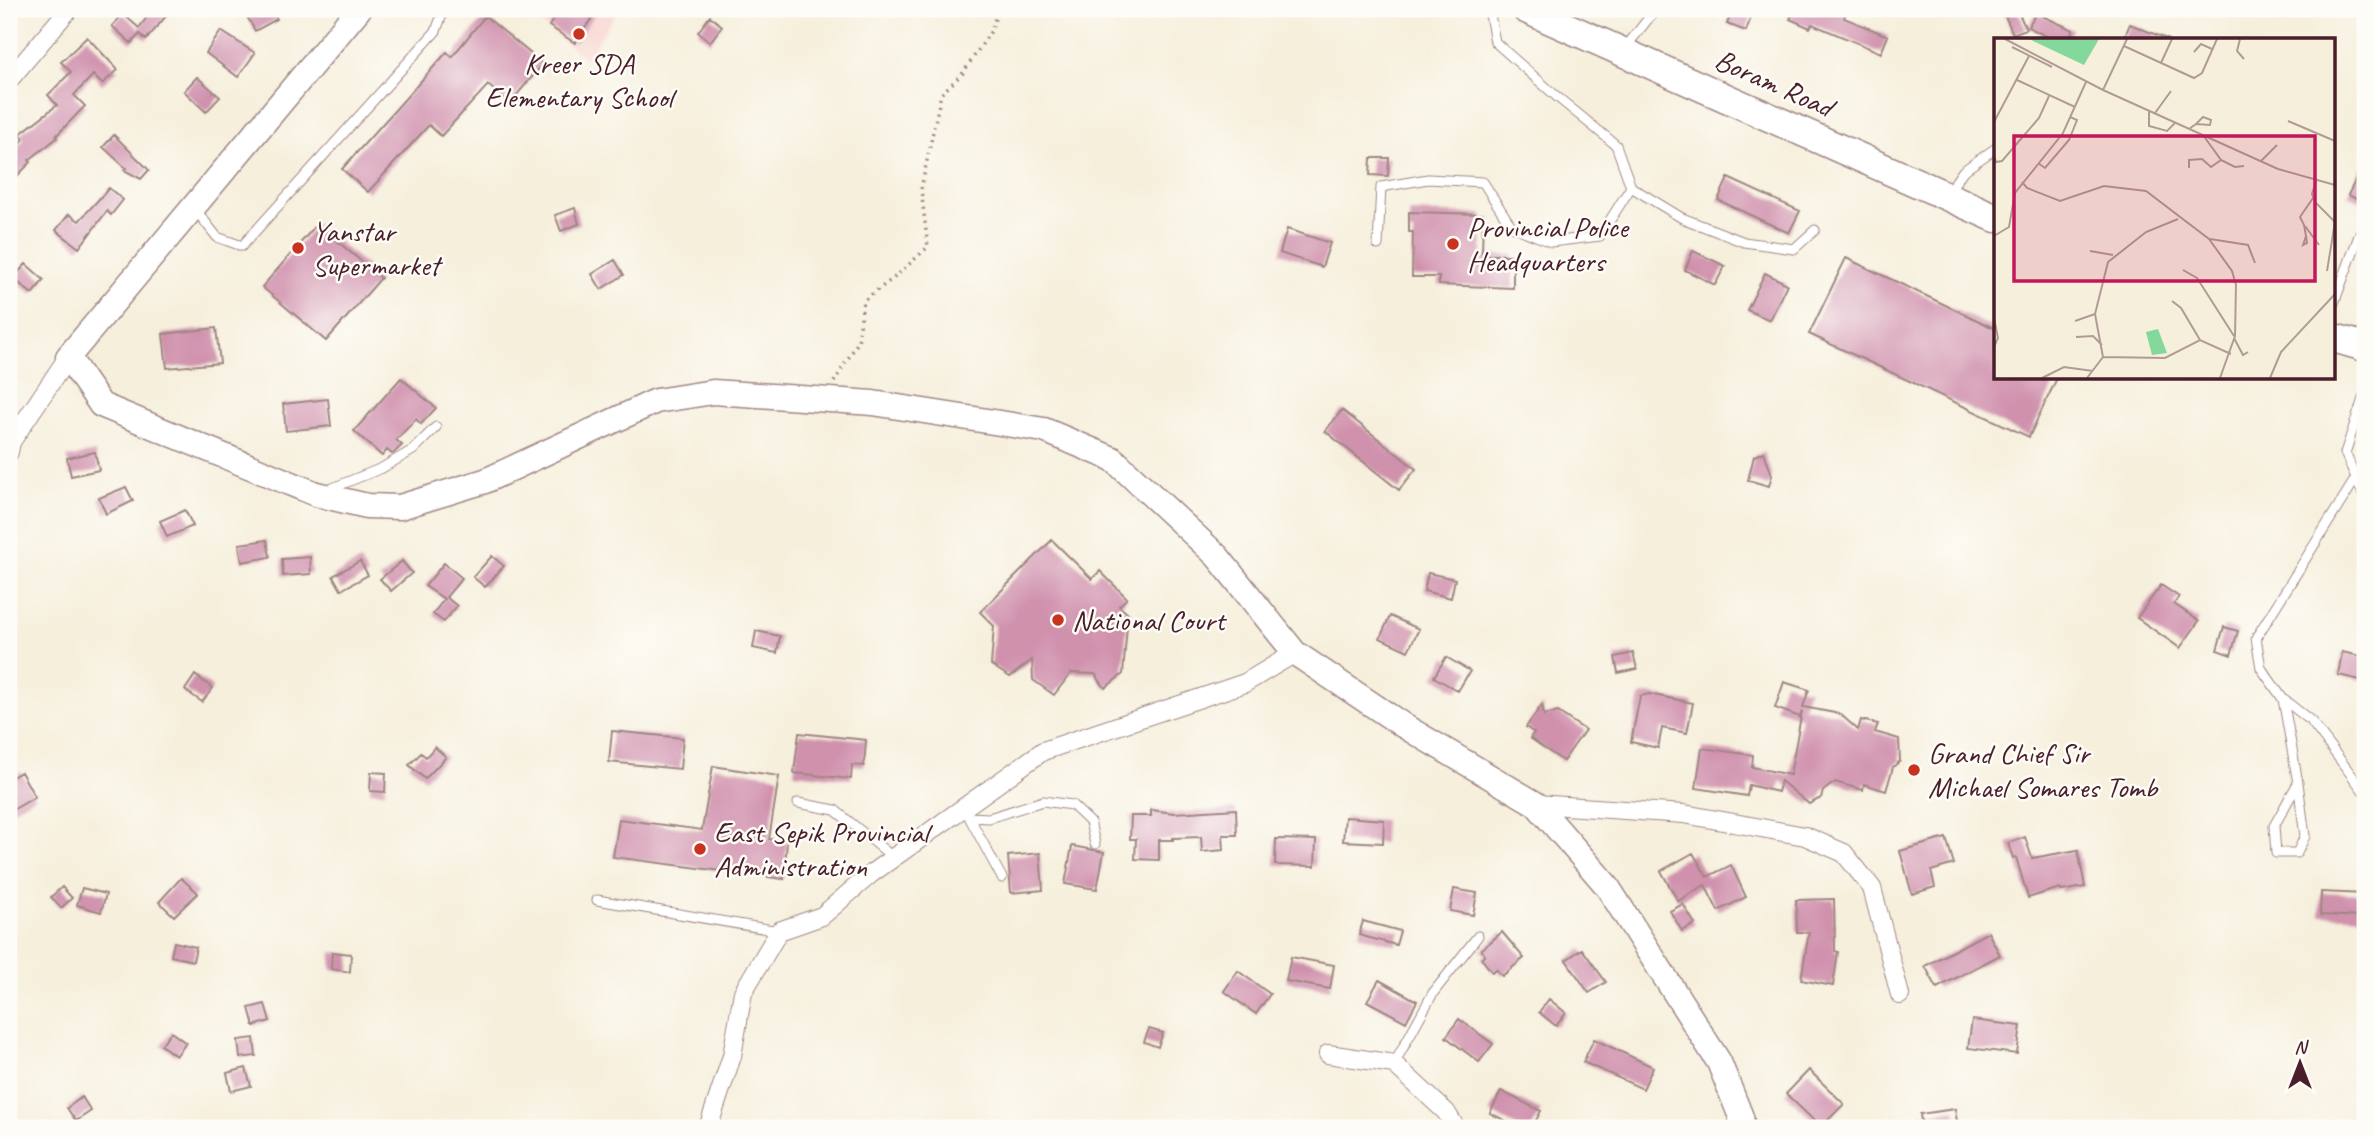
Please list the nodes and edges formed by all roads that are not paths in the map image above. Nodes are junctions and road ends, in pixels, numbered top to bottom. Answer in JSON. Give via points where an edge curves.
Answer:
{"nodes":[{"id":1,"x":69,"y":9,"type":"edge"},
{"id":2,"x":359,"y":9,"type":"edge"},
{"id":3,"x":444,"y":9,"type":"edge"},
{"id":4,"x":1489,"y":9,"type":"edge"},
{"id":5,"x":1526,"y":9,"type":"edge"},
{"id":6,"x":1656,"y":9,"type":"edge"},
{"id":7,"x":1622,"y":52,"type":"junction"},
{"id":8,"x":9,"y":80,"type":"edge"},
{"id":9,"x":1994,"y":149,"type":"edge"},
{"id":10,"x":1631,"y":187,"type":"junction"},
{"id":11,"x":1946,"y":196,"type":"junction"},
{"id":12,"x":194,"y":208,"type":"junction"},
{"id":13,"x":1994,"y":217,"type":"edge"},
{"id":14,"x":1815,"y":230,"type":"dead end"},
{"id":15,"x":2360,"y":233,"type":"dead end"},
{"id":16,"x":1378,"y":245,"type":"dead end"},
{"id":17,"x":2336,"y":298,"type":"edge"},
{"id":18,"x":2336,"y":339,"type":"edge"},
{"id":19,"x":2365,"y":347,"type":"edge"},
{"id":20,"x":68,"y":357,"type":"junction"},
{"id":21,"x":2365,"y":393,"type":"edge"},
{"id":22,"x":436,"y":427,"type":"dead end"},
{"id":23,"x":9,"y":452,"type":"edge"},
{"id":24,"x":2357,"y":478,"type":"junction"},
{"id":25,"x":317,"y":494,"type":"junction"},
{"id":26,"x":2365,"y":498,"type":"edge"},
{"id":27,"x":1295,"y":653,"type":"junction"},
{"id":28,"x":2283,"y":699,"type":"junction"},
{"id":29,"x":2298,"y":783,"type":"junction"},
{"id":30,"x":2365,"y":793,"type":"edge"},
{"id":31,"x":797,"y":803,"type":"dead end"},
{"id":32,"x":1535,"y":804,"type":"junction"},
{"id":33,"x":966,"y":813,"type":"junction"},
{"id":34,"x":1095,"y":844,"type":"dead end"},
{"id":35,"x":894,"y":858,"type":"junction"},
{"id":36,"x":1002,"y":878,"type":"dead end"},
{"id":37,"x":597,"y":900,"type":"dead end"},
{"id":38,"x":779,"y":931,"type":"junction"},
{"id":39,"x":1478,"y":936,"type":"dead end"},
{"id":40,"x":1900,"y":995,"type":"dead end"},
{"id":41,"x":1328,"y":1054,"type":"dead end"},
{"id":42,"x":1394,"y":1064,"type":"junction"},
{"id":43,"x":708,"y":1128,"type":"edge"},
{"id":44,"x":1455,"y":1128,"type":"edge"},
{"id":45,"x":1743,"y":1128,"type":"edge"}],
"edges":[{"from":1,"to":8,"type":"street"},
{"from":2,"to":12,"type":"street"},
{"from":3,"to":12,"type":"lane","via":[[436,31],[242,246],[216,237]]},
{"from":4,"to":10,"type":"lane","via":[[1495,42],[1616,145]]},
{"from":5,"to":7,"type":"main road","name":"Boram Road"},
{"from":6,"to":7,"type":"lane"},
{"from":7,"to":11,"type":"main road","name":"Boram Road"},
{"from":9,"to":11,"type":"lane","via":[[1963,171]]},
{"from":10,"to":14,"type":"lane","via":[[1682,218],[1744,242],[1794,249]]},
{"from":10,"to":16,"type":"lane","via":[[1600,236],[1551,242],[1511,226],[1483,182],[1427,179],[1381,187]]},
{"from":11,"to":13,"type":"main road","name":"Boram Road"},
{"from":12,"to":20,"type":"street"},
{"from":15,"to":17,"type":"lane"},
{"from":18,"to":19,"type":"main road"},
{"from":20,"to":23,"type":"street","via":[[11,442]]},
{"from":20,"to":25,"type":"street","via":[[101,405]]},
{"from":21,"to":24,"type":"lane","via":[[2346,453]]},
{"from":22,"to":25,"type":"lane","via":[[413,450],[392,462]]},
{"from":24,"to":26,"type":"lane"},
{"from":24,"to":28,"type":"lane","via":[[2256,638],[2261,668]]},
{"from":25,"to":27,"type":"street","via":[[367,506],[400,507],[485,481],[656,401],[713,392],[873,403],[1044,430],[1113,459],[1217,556]]},
{"from":27,"to":32,"type":"street","via":[[1404,726]]},
{"from":27,"to":33,"type":"street","via":[[1245,683],[1043,751]]},
{"from":28,"to":29,"type":"lane"},
{"from":28,"to":30,"type":"lane","via":[[2311,721]]},
{"from":29,"to":29,"type":"lane","via":[[2305,835],[2297,853],[2276,853],[2274,826]]},
{"from":31,"to":35,"type":"lane","via":[[835,810]]},
{"from":32,"to":40,"type":"street","via":[[1684,814],[1805,836],[1844,853],[1872,888]]},
{"from":32,"to":45,"type":"street","via":[[1607,886],[1719,1062]]},
{"from":33,"to":34,"type":"lane","via":[[989,818],[1043,801],[1072,805],[1090,822]]},
{"from":33,"to":35,"type":"street"},
{"from":33,"to":36,"type":"lane"},
{"from":35,"to":38,"type":"street","via":[[822,916]]},
{"from":37,"to":38,"type":"lane"},
{"from":38,"to":43,"type":"street","via":[[743,992],[732,1056]]},
{"from":39,"to":42,"type":"lane","via":[[1433,993]]},
{"from":41,"to":42,"type":"street"},
{"from":42,"to":44,"type":"street","via":[[1446,1112]]}]}
